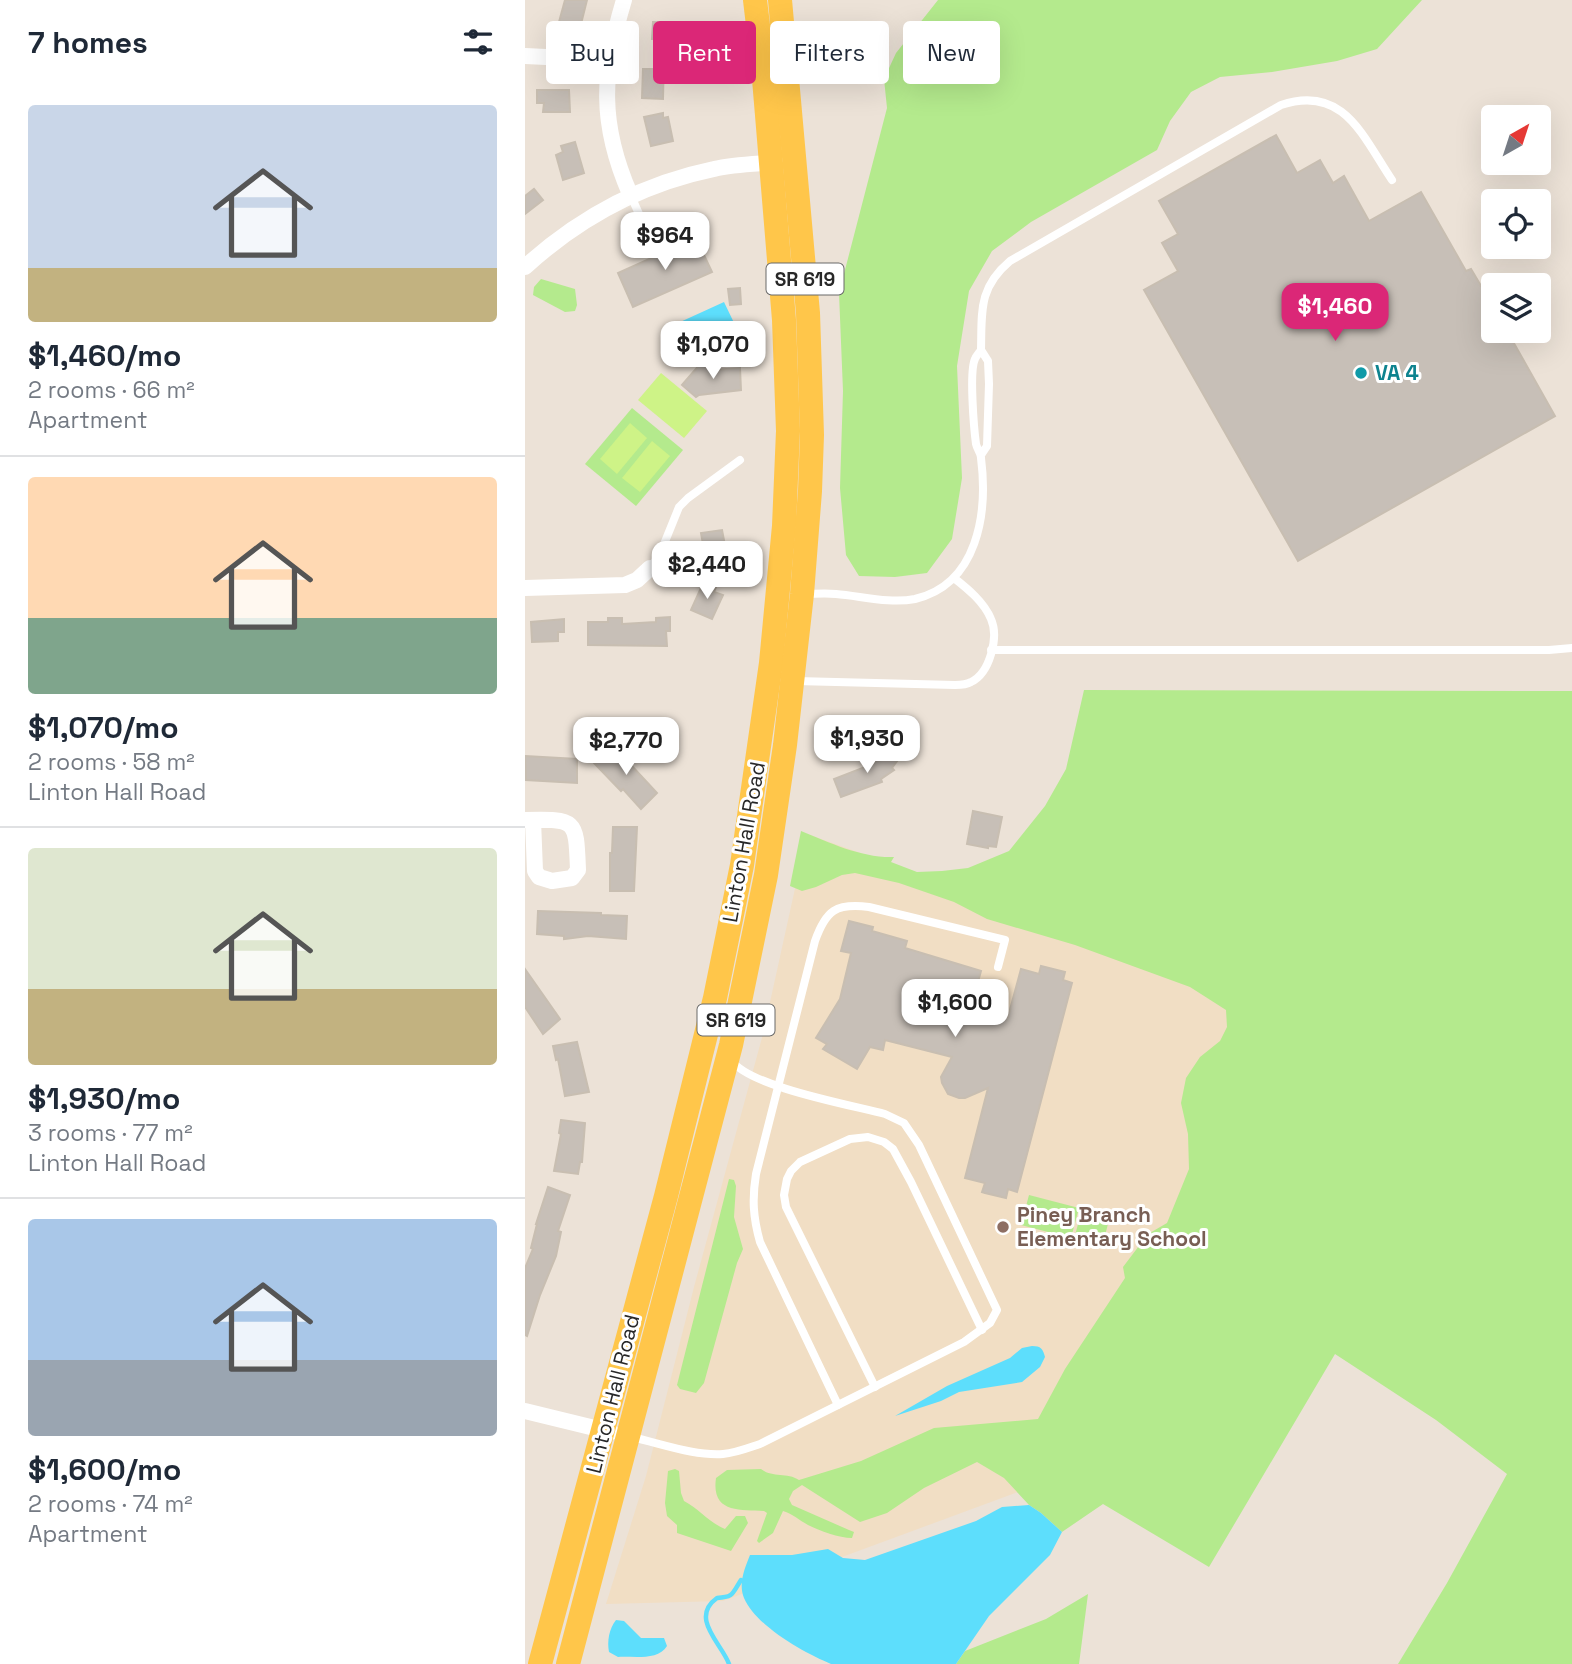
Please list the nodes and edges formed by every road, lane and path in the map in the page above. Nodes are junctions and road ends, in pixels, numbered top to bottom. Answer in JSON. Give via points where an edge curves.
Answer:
{"nodes":[{"id":1,"x":624,"y":0,"type":"edge"},
{"id":2,"x":754,"y":0,"type":"edge"},
{"id":3,"x":780,"y":0,"type":"edge"},
{"id":4,"x":619,"y":21,"type":"edge"},
{"id":5,"x":525,"y":57,"type":"edge"},
{"id":6,"x":546,"y":58,"type":"edge"},
{"id":7,"x":607,"y":84,"type":"edge"},
{"id":8,"x":782,"y":161,"type":"junction"},
{"id":9,"x":1392,"y":180,"type":"dead end"},
{"id":10,"x":630,"y":194,"type":"junction"},
{"id":11,"x":648,"y":234,"type":"dead end"},
{"id":12,"x":525,"y":267,"type":"edge"},
{"id":13,"x":981,"y":350,"type":"junction"},
{"id":14,"x":981,"y":455,"type":"junction"},
{"id":15,"x":740,"y":460,"type":"dead end"},
{"id":16,"x":650,"y":568,"type":"joint"},
{"id":17,"x":954,"y":578,"type":"junction"},
{"id":18,"x":525,"y":588,"type":"edge"},
{"id":19,"x":790,"y":595,"type":"junction"},
{"id":20,"x":1572,"y":648,"type":"edge"},
{"id":21,"x":991,"y":650,"type":"junction"},
{"id":22,"x":793,"y":681,"type":"junction"},
{"id":23,"x":998,"y":967,"type":"dead end"},
{"id":24,"x":729,"y":1053,"type":"junction"},
{"id":25,"x":778,"y":1085,"type":"junction"},
{"id":26,"x":982,"y":1330,"type":"junction"},
{"id":27,"x":875,"y":1387,"type":"junction"},
{"id":28,"x":838,"y":1405,"type":"junction"},
{"id":29,"x":525,"y":1411,"type":"edge"},
{"id":30,"x":616,"y":1433,"type":"junction"},
{"id":31,"x":541,"y":1664,"type":"edge"},
{"id":32,"x":568,"y":1664,"type":"edge"}],
"edges":[{"from":1,"to":4,"type":"street"},
{"from":2,"to":8,"type":"main road","name":"Linton Hall Road","number":"SR 619"},
{"from":3,"to":8,"type":"main road","name":"Linton Hall Road","number":"SR 619"},
{"from":5,"to":6,"type":"street"},
{"from":7,"to":10,"type":"street","via":[[613,148]]},
{"from":8,"to":10,"type":"street","via":[[717,168]]},
{"from":8,"to":19,"type":"main road","name":"Linton Hall Road","number":"SR 619","via":[[807,313],[811,398],[810,491]]},
{"from":9,"to":13,"type":"lane","via":[[1345,113],[1309,100],[1281,105],[1010,261],[993,278],[984,296]]},
{"from":10,"to":11,"type":"lane"},
{"from":10,"to":12,"type":"street","via":[[576,225]]},
{"from":13,"to":14,"type":"lane","via":[[974,361],[973,398],[976,447]]},
{"from":13,"to":14,"type":"lane","via":[[989,375],[987,446]]},
{"from":14,"to":17,"type":"lane","via":[[977,542]]},
{"from":15,"to":16,"type":"lane","via":[[679,507]]},
{"from":16,"to":18,"type":"street","via":[[625,585]]},
{"from":17,"to":19,"type":"lane","via":[[913,599]]},
{"from":17,"to":21,"type":"lane","via":[[991,618]]},
{"from":19,"to":22,"type":"main road","name":"Linton Hall Road","number":"SR 619"},
{"from":19,"to":30,"type":"main road","name":"Linton Hall Road","number":"SR 619","via":[[769,676],[742,864],[715,998]]},
{"from":20,"to":21,"type":"lane"},
{"from":21,"to":22,"type":"lane","via":[[983,672],[964,684]]},
{"from":22,"to":24,"type":"main road","name":"Linton Hall Road","number":"SR 619","via":[[766,875]]},
{"from":23,"to":25,"type":"lane","via":[[1005,940],[869,907],[839,907],[827,917],[815,940]]},
{"from":24,"to":25,"type":"lane","via":[[737,1068]]},
{"from":24,"to":30,"type":"main road","name":"Linton Hall Road","number":"SR 619"},
{"from":25,"to":26,"type":"lane","via":[[896,1117],[912,1133],[995,1304],[995,1316]]},
{"from":25,"to":28,"type":"lane","via":[[756,1174],[753,1218],[760,1242]]},
{"from":26,"to":27,"type":"lane"},
{"from":26,"to":27,"type":"lane","via":[[893,1149],[876,1138],[858,1137],[800,1163],[787,1179],[786,1207]]},
{"from":27,"to":28,"type":"lane"},
{"from":28,"to":30,"type":"lane","via":[[739,1452],[721,1455]]},
{"from":29,"to":30,"type":"street"},
{"from":30,"to":31,"type":"main road","name":"Linton Hall Road","number":"SR 619"},
{"from":30,"to":32,"type":"main road","name":"Linton Hall Road","number":"SR 619"}]}
